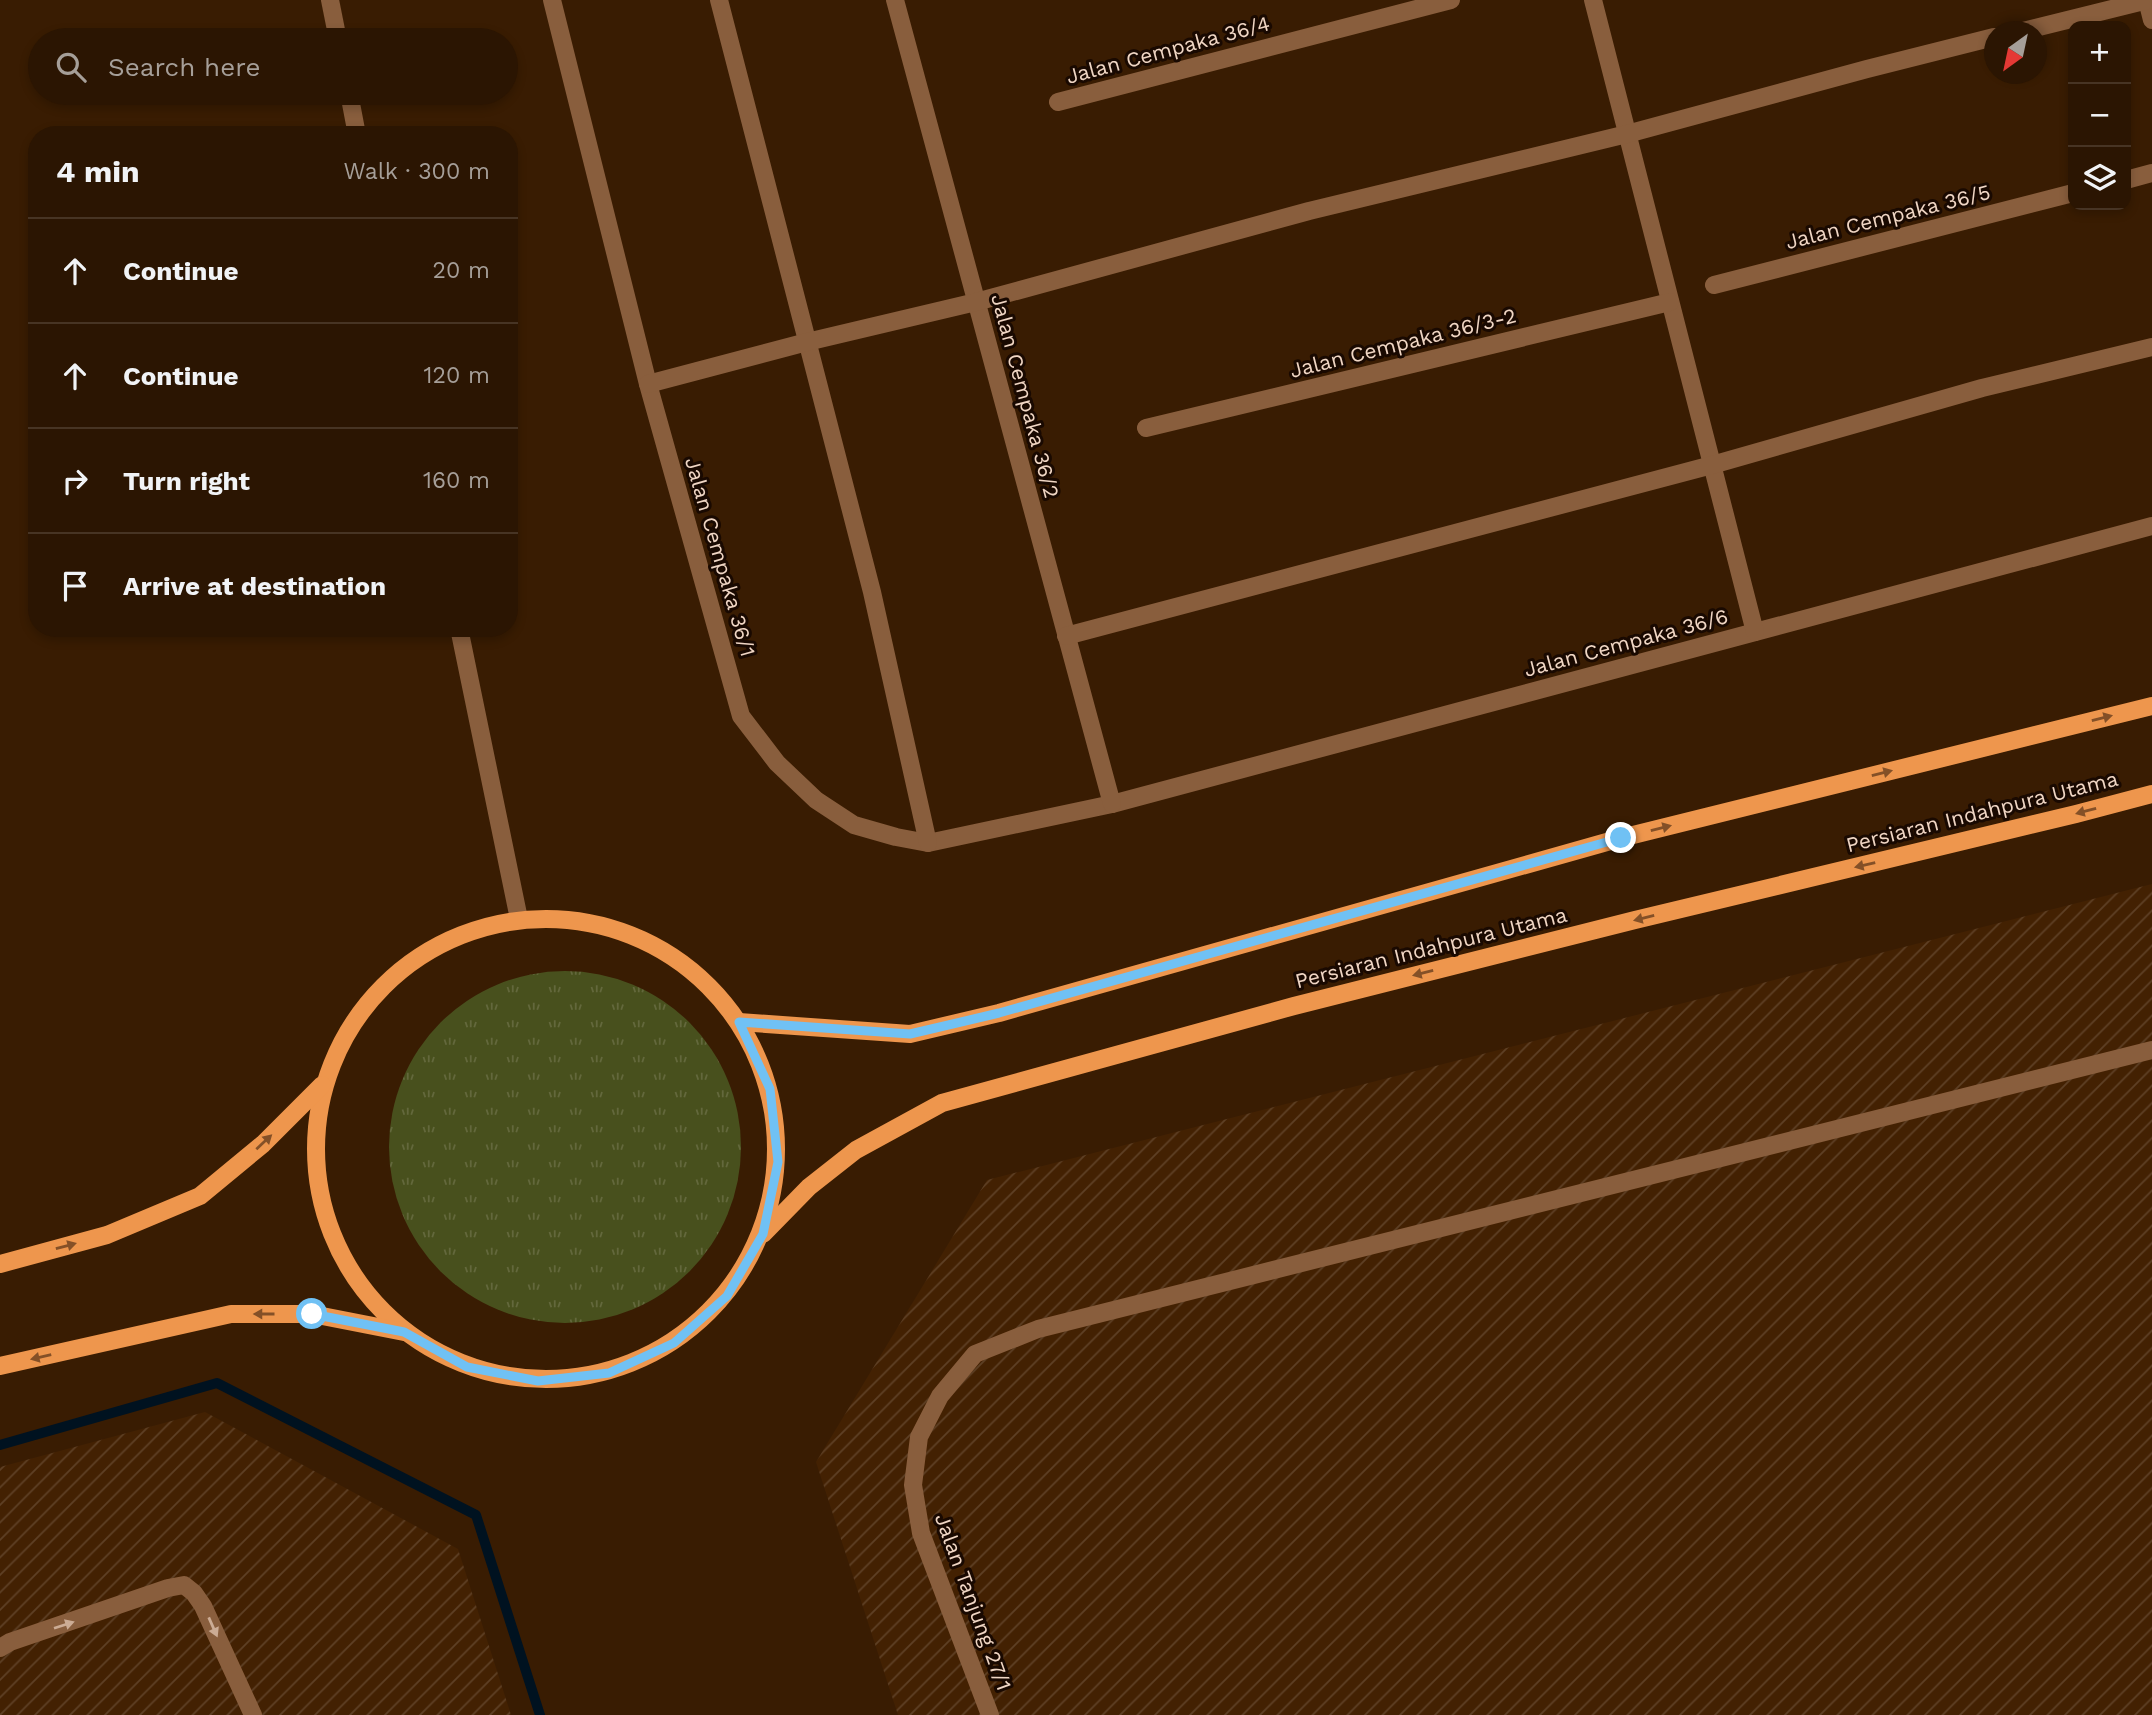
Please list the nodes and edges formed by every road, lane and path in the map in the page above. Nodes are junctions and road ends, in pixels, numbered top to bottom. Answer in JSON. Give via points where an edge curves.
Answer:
{"nodes":[{"id":1,"x":330,"y":0,"type":"edge"},
{"id":2,"x":552,"y":0,"type":"edge"},
{"id":3,"x":719,"y":0,"type":"edge"},
{"id":4,"x":895,"y":0,"type":"edge"},
{"id":5,"x":1451,"y":0,"type":"edge"},
{"id":6,"x":1592,"y":0,"type":"edge"},
{"id":7,"x":2147,"y":0,"type":"edge"},
{"id":8,"x":2152,"y":20,"type":"edge"},
{"id":9,"x":2047,"y":25,"type":"edge"},
{"id":10,"x":336,"y":28,"type":"edge"},
{"id":11,"x":1984,"y":40,"type":"edge"},
{"id":12,"x":1058,"y":103,"type":"dead end"},
{"id":13,"x":351,"y":105,"type":"edge"},
{"id":14,"x":355,"y":126,"type":"edge"},
{"id":15,"x":1627,"y":134,"type":"junction"},
{"id":16,"x":2152,"y":173,"type":"edge"},
{"id":17,"x":2131,"y":179,"type":"edge"},
{"id":18,"x":2068,"y":194,"type":"edge"},
{"id":19,"x":1714,"y":285,"type":"dead end"},
{"id":20,"x":976,"y":302,"type":"junction"},
{"id":21,"x":1670,"y":302,"type":"junction"},
{"id":22,"x":807,"y":342,"type":"junction"},
{"id":23,"x":2152,"y":347,"type":"edge"},
{"id":24,"x":648,"y":384,"type":"junction"},
{"id":25,"x":1146,"y":428,"type":"dead end"},
{"id":26,"x":1712,"y":465,"type":"junction"},
{"id":27,"x":2152,"y":526,"type":"edge"},
{"id":28,"x":1755,"y":632,"type":"junction"},
{"id":29,"x":1066,"y":636,"type":"junction"},
{"id":30,"x":461,"y":637,"type":"edge"},
{"id":31,"x":2152,"y":706,"type":"edge"},
{"id":32,"x":2152,"y":794,"type":"edge"},
{"id":33,"x":1112,"y":804,"type":"junction"},
{"id":34,"x":928,"y":843,"type":"junction"},
{"id":35,"x":519,"y":919,"type":"junction"},
{"id":36,"x":739,"y":1022,"type":"junction"},
{"id":37,"x":2152,"y":1050,"type":"edge"},
{"id":38,"x":322,"y":1085,"type":"junction"},
{"id":39,"x":763,"y":1234,"type":"junction"},
{"id":40,"x":0,"y":1264,"type":"edge"},
{"id":41,"x":404,"y":1332,"type":"junction"},
{"id":42,"x":0,"y":1366,"type":"edge"},
{"id":43,"x":0,"y":1648,"type":"edge"},
{"id":44,"x":253,"y":1715,"type":"edge"},
{"id":45,"x":990,"y":1715,"type":"edge"}],
"edges":[{"from":1,"to":10,"type":"street"},
{"from":2,"to":24,"type":"street","name":"Jalan Cempaka 36/1"},
{"from":3,"to":22,"type":"street"},
{"from":4,"to":20,"type":"street","name":"Jalan Cempaka 36/2"},
{"from":5,"to":12,"type":"street","name":"Jalan Cempaka 36/4"},
{"from":6,"to":15,"type":"street"},
{"from":7,"to":8,"type":"street"},
{"from":7,"to":9,"type":"street"},
{"from":11,"to":15,"type":"street"},
{"from":13,"to":14,"type":"street"},
{"from":15,"to":20,"type":"street","via":[[1309,212]]},
{"from":15,"to":21,"type":"street"},
{"from":16,"to":17,"type":"street"},
{"from":18,"to":19,"type":"street","name":"Jalan Cempaka 36/5"},
{"from":20,"to":22,"type":"street"},
{"from":20,"to":29,"type":"street","name":"Jalan Cempaka 36/2"},
{"from":21,"to":25,"type":"street","name":"Jalan Cempaka 36/3-2"},
{"from":21,"to":26,"type":"street"},
{"from":22,"to":24,"type":"street"},
{"from":22,"to":34,"type":"street","via":[[872,592]]},
{"from":23,"to":26,"type":"street","via":[[1982,388]]},
{"from":24,"to":34,"type":"street","name":"Jalan Cempaka 36/1","via":[[741,716],[777,763],[816,800],[854,825]]},
{"from":26,"to":28,"type":"street"},
{"from":26,"to":29,"type":"street"},
{"from":27,"to":28,"type":"street","name":"Jalan Cempaka 36/6"},
{"from":28,"to":33,"type":"street","name":"Jalan Cempaka 36/6"},
{"from":29,"to":33,"type":"street","name":"Jalan Cempaka 36/2"},
{"from":30,"to":35,"type":"street"},
{"from":36,"to":31,"type":"main road","one_way":true,"via":[[910,1034],[1621,838]]},
{"from":32,"to":39,"type":"main road","name":"Persiaran Indahpura Utama","one_way":true,"via":[[1294,1006],[942,1103],[856,1150],[808,1187]]},
{"from":33,"to":34,"type":"street","name":"Jalan Cempaka 36/1"},
{"from":35,"to":36,"type":"main road","via":[[603,925],[680,961]]},
{"from":35,"to":38,"type":"main road","via":[[453,936],[395,972],[350,1023]]},
{"from":36,"to":39,"type":"main road","via":[[770,1089],[778,1162]]},
{"from":37,"to":45,"type":"street","name":"Jalan Tanjung 27/1","via":[[1038,1329],[975,1354],[940,1396],[919,1437],[913,1485],[921,1533]]},
{"from":40,"to":38,"type":"main road","one_way":true,"via":[[107,1235],[200,1196],[263,1144]]},
{"from":38,"to":41,"type":"main road","via":[[315,1176],[344,1263]]},
{"from":39,"to":41,"type":"main road","via":[[727,1296],[674,1343],[609,1373],[526,1379],[467,1367]]},
{"from":41,"to":42,"type":"main road","one_way":true,"via":[[312,1314],[231,1314]]},
{"from":43,"to":44,"type":"street","one_way":true,"via":[[184,1585],[203,1606]]}]}
